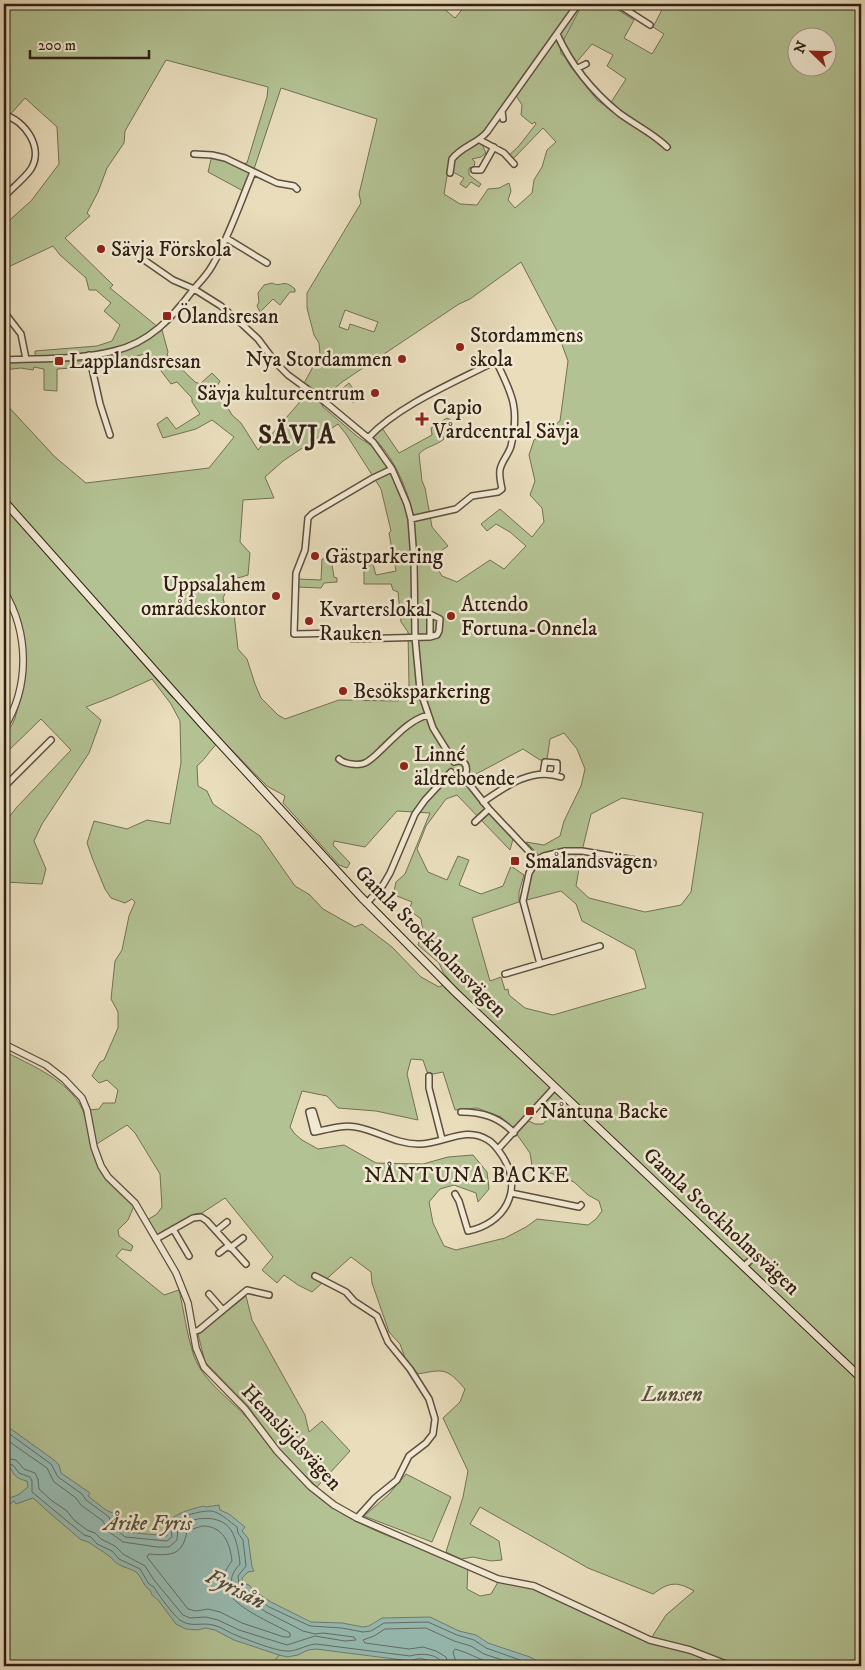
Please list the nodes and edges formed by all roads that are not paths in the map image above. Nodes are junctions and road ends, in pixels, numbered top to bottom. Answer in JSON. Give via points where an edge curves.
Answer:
{"nodes":[{"id":1,"x":578,"y":4,"type":"edge"},
{"id":2,"x":624,"y":4,"type":"edge"},
{"id":3,"x":650,"y":25,"type":"dead end"},
{"id":4,"x":557,"y":34,"type":"junction"},
{"id":5,"x":586,"y":64,"type":"dead end"},
{"id":6,"x":578,"y":68,"type":"junction"},
{"id":7,"x":502,"y":111,"type":"junction"},
{"id":8,"x":4,"y":115,"type":"edge"},
{"id":9,"x":503,"y":119,"type":"dead end"},
{"id":10,"x":480,"y":140,"type":"junction"},
{"id":11,"x":494,"y":147,"type":"junction"},
{"id":12,"x":667,"y":147,"type":"dead end"},
{"id":13,"x":194,"y":154,"type":"dead end"},
{"id":14,"x":514,"y":164,"type":"dead end"},
{"id":15,"x":474,"y":170,"type":"dead end"},
{"id":16,"x":254,"y":172,"type":"junction"},
{"id":17,"x":450,"y":173,"type":"dead end"},
{"id":18,"x":297,"y":189,"type":"dead end"},
{"id":19,"x":4,"y":197,"type":"edge"},
{"id":20,"x":226,"y":238,"type":"junction"},
{"id":21,"x":137,"y":255,"type":"dead end"},
{"id":22,"x":267,"y":263,"type":"dead end"},
{"id":23,"x":194,"y":289,"type":"junction"},
{"id":24,"x":4,"y":312,"type":"edge"},
{"id":25,"x":89,"y":355,"type":"junction"},
{"id":26,"x":26,"y":359,"type":"junction"},
{"id":27,"x":4,"y":360,"type":"edge"},
{"id":28,"x":110,"y":435,"type":"dead end"},
{"id":29,"x":368,"y":438,"type":"junction"},
{"id":30,"x":392,"y":469,"type":"junction"},
{"id":31,"x":4,"y":502,"type":"edge"},
{"id":32,"x":411,"y":519,"type":"junction"},
{"id":33,"x":4,"y":591,"type":"edge"},
{"id":34,"x":430,"y":636,"type":"dead end"},
{"id":35,"x":415,"y":637,"type":"junction"},
{"id":36,"x":428,"y":715,"type":"junction"},
{"id":37,"x":4,"y":728,"type":"edge"},
{"id":38,"x":51,"y":740,"type":"dead end"},
{"id":39,"x":339,"y":759,"type":"dead end"},
{"id":40,"x":454,"y":762,"type":"junction"},
{"id":41,"x":451,"y":772,"type":"junction"},
{"id":42,"x":543,"y":774,"type":"junction"},
{"id":43,"x":463,"y":776,"type":"junction"},
{"id":44,"x":4,"y":787,"type":"edge"},
{"id":45,"x":483,"y":802,"type":"junction"},
{"id":46,"x":489,"y":809,"type":"junction"},
{"id":47,"x":474,"y":822,"type":"dead end"},
{"id":48,"x":537,"y":860,"type":"junction"},
{"id":49,"x":653,"y":863,"type":"dead end"},
{"id":50,"x":367,"y":903,"type":"junction"},
{"id":51,"x":600,"y":946,"type":"dead end"},
{"id":52,"x":540,"y":964,"type":"junction"},
{"id":53,"x":505,"y":974,"type":"dead end"},
{"id":54,"x":4,"y":1044,"type":"edge"},
{"id":55,"x":428,"y":1076,"type":"dead end"},
{"id":56,"x":555,"y":1087,"type":"junction"},
{"id":57,"x":460,"y":1112,"type":"dead end"},
{"id":58,"x":319,"y":1131,"type":"dead end"},
{"id":59,"x":514,"y":1132,"type":"junction"},
{"id":60,"x":442,"y":1139,"type":"junction"},
{"id":61,"x":498,"y":1149,"type":"junction"},
{"id":62,"x":511,"y":1193,"type":"junction"},
{"id":63,"x":455,"y":1194,"type":"dead end"},
{"id":64,"x":581,"y":1205,"type":"dead end"},
{"id":65,"x":227,"y":1222,"type":"dead end"},
{"id":66,"x":173,"y":1229,"type":"junction"},
{"id":67,"x":216,"y":1231,"type":"junction"},
{"id":68,"x":242,"y":1238,"type":"dead end"},
{"id":69,"x":156,"y":1239,"type":"junction"},
{"id":70,"x":229,"y":1247,"type":"junction"},
{"id":71,"x":219,"y":1253,"type":"dead end"},
{"id":72,"x":188,"y":1256,"type":"dead end"},
{"id":73,"x":753,"y":1258,"type":"dead end"},
{"id":74,"x":246,"y":1264,"type":"dead end"},
{"id":75,"x":744,"y":1266,"type":"junction"},
{"id":76,"x":315,"y":1276,"type":"dead end"},
{"id":77,"x":209,"y":1294,"type":"dead end"},
{"id":78,"x":269,"y":1295,"type":"dead end"},
{"id":79,"x":222,"y":1309,"type":"junction"},
{"id":80,"x":193,"y":1332,"type":"junction"},
{"id":81,"x":861,"y":1378,"type":"edge"},
{"id":82,"x":357,"y":1518,"type":"junction"},
{"id":83,"x":731,"y":1666,"type":"edge"}],
"edges":[{"from":1,"to":4,"type":"street"},
{"from":2,"to":3,"type":"street","via":[[622,7]]},
{"from":4,"to":6,"type":"street"},
{"from":4,"to":7,"type":"street"},
{"from":5,"to":6,"type":"street"},
{"from":6,"to":12,"type":"street","via":[[586,82],[619,113]]},
{"from":7,"to":9,"type":"street"},
{"from":7,"to":10,"type":"street"},
{"from":8,"to":19,"type":"street","via":[[31,135],[36,157],[31,169]]},
{"from":10,"to":11,"type":"street"},
{"from":10,"to":17,"type":"street","via":[[456,153]]},
{"from":11,"to":14,"type":"street"},
{"from":11,"to":15,"type":"street","via":[[481,170]]},
{"from":13,"to":16,"type":"street","via":[[225,158]]},
{"from":16,"to":18,"type":"street"},
{"from":16,"to":20,"type":"street"},
{"from":20,"to":22,"type":"street"},
{"from":20,"to":23,"type":"street","via":[[212,266]]},
{"from":21,"to":23,"type":"street","via":[[173,280]]},
{"from":23,"to":25,"type":"street","via":[[152,334],[116,351]]},
{"from":23,"to":29,"type":"street","via":[[221,306],[258,339],[281,368]]},
{"from":24,"to":26,"type":"street","via":[[21,334]]},
{"from":25,"to":26,"type":"street"},
{"from":25,"to":28,"type":"street"},
{"from":26,"to":27,"type":"street"},
{"from":29,"to":30,"type":"street"},
{"from":29,"to":32,"type":"street","via":[[386,421],[412,405],[496,361],[515,404],[511,447],[500,470],[502,489],[472,496],[456,509]]},
{"from":30,"to":32,"type":"street"},
{"from":30,"to":35,"type":"street","via":[[308,518],[305,550],[296,573],[294,634],[340,633],[352,639]]},
{"from":31,"to":50,"type":"main road","name":"Gamla Stockholmsvägen"},
{"from":32,"to":35,"type":"street"},
{"from":33,"to":37,"type":"street","via":[[17,620],[24,654],[19,694]]},
{"from":34,"to":35,"type":"street"},
{"from":35,"to":36,"type":"street","via":[[420,690]]},
{"from":36,"to":39,"type":"street","via":[[408,725],[363,764]]},
{"from":36,"to":40,"type":"street"},
{"from":38,"to":44,"type":"street"},
{"from":40,"to":41,"type":"street"},
{"from":40,"to":43,"type":"street","via":[[466,764]]},
{"from":41,"to":43,"type":"street","via":[[456,777]]},
{"from":41,"to":50,"type":"street","via":[[424,800],[390,873]]},
{"from":42,"to":42,"type":"street","via":[[558,776],[557,763],[545,762]]},
{"from":42,"to":45,"type":"street","via":[[526,777]]},
{"from":43,"to":45,"type":"street"},
{"from":45,"to":46,"type":"street"},
{"from":46,"to":47,"type":"street"},
{"from":46,"to":48,"type":"street"},
{"from":48,"to":49,"type":"street","via":[[559,852],[582,851]]},
{"from":48,"to":52,"type":"street","via":[[529,873],[523,901]]},
{"from":50,"to":56,"type":"main road","name":"Gamla Stockholmsvägen","via":[[454,992]]},
{"from":51,"to":52,"type":"street"},
{"from":52,"to":53,"type":"street"},
{"from":54,"to":69,"type":"street","name":"Hemslöjdsvägen","via":[[46,1065],[82,1098],[101,1166],[135,1203]]},
{"from":55,"to":60,"type":"street"},
{"from":56,"to":59,"type":"street"},
{"from":56,"to":75,"type":"main road","name":"Gamla Stockholmsvägen"},
{"from":57,"to":59,"type":"street","via":[[491,1116]]},
{"from":58,"to":60,"type":"street","via":[[338,1126],[358,1127],[413,1144],[428,1144]]},
{"from":59,"to":61,"type":"street"},
{"from":60,"to":61,"type":"street","via":[[471,1134],[488,1140]]},
{"from":61,"to":62,"type":"street","via":[[510,1172]]},
{"from":62,"to":63,"type":"street","via":[[497,1218],[468,1231]]},
{"from":62,"to":64,"type":"street"},
{"from":65,"to":67,"type":"street"},
{"from":66,"to":67,"type":"street","via":[[201,1217]]},
{"from":66,"to":69,"type":"street"},
{"from":66,"to":72,"type":"street"},
{"from":67,"to":70,"type":"street"},
{"from":68,"to":70,"type":"street"},
{"from":69,"to":80,"type":"street","name":"Hemslöjdsvägen","via":[[183,1288]]},
{"from":70,"to":71,"type":"street"},
{"from":70,"to":74,"type":"street"},
{"from":73,"to":75,"type":"street"},
{"from":75,"to":81,"type":"main road","name":"Gamla Stockholmsvägen"},
{"from":76,"to":82,"type":"street","via":[[346,1292],[377,1316],[388,1342],[430,1399],[435,1419],[433,1434],[409,1456],[397,1480]]},
{"from":77,"to":79,"type":"street"},
{"from":78,"to":79,"type":"street","via":[[247,1290]]},
{"from":79,"to":80,"type":"street"},
{"from":80,"to":82,"type":"street","name":"Hemslöjdsvägen","via":[[204,1367],[245,1409],[277,1451],[320,1495]]},
{"from":82,"to":83,"type":"street","name":"Hemslöjdsvägen","via":[[498,1578],[534,1586],[650,1640],[690,1650]]}]}
